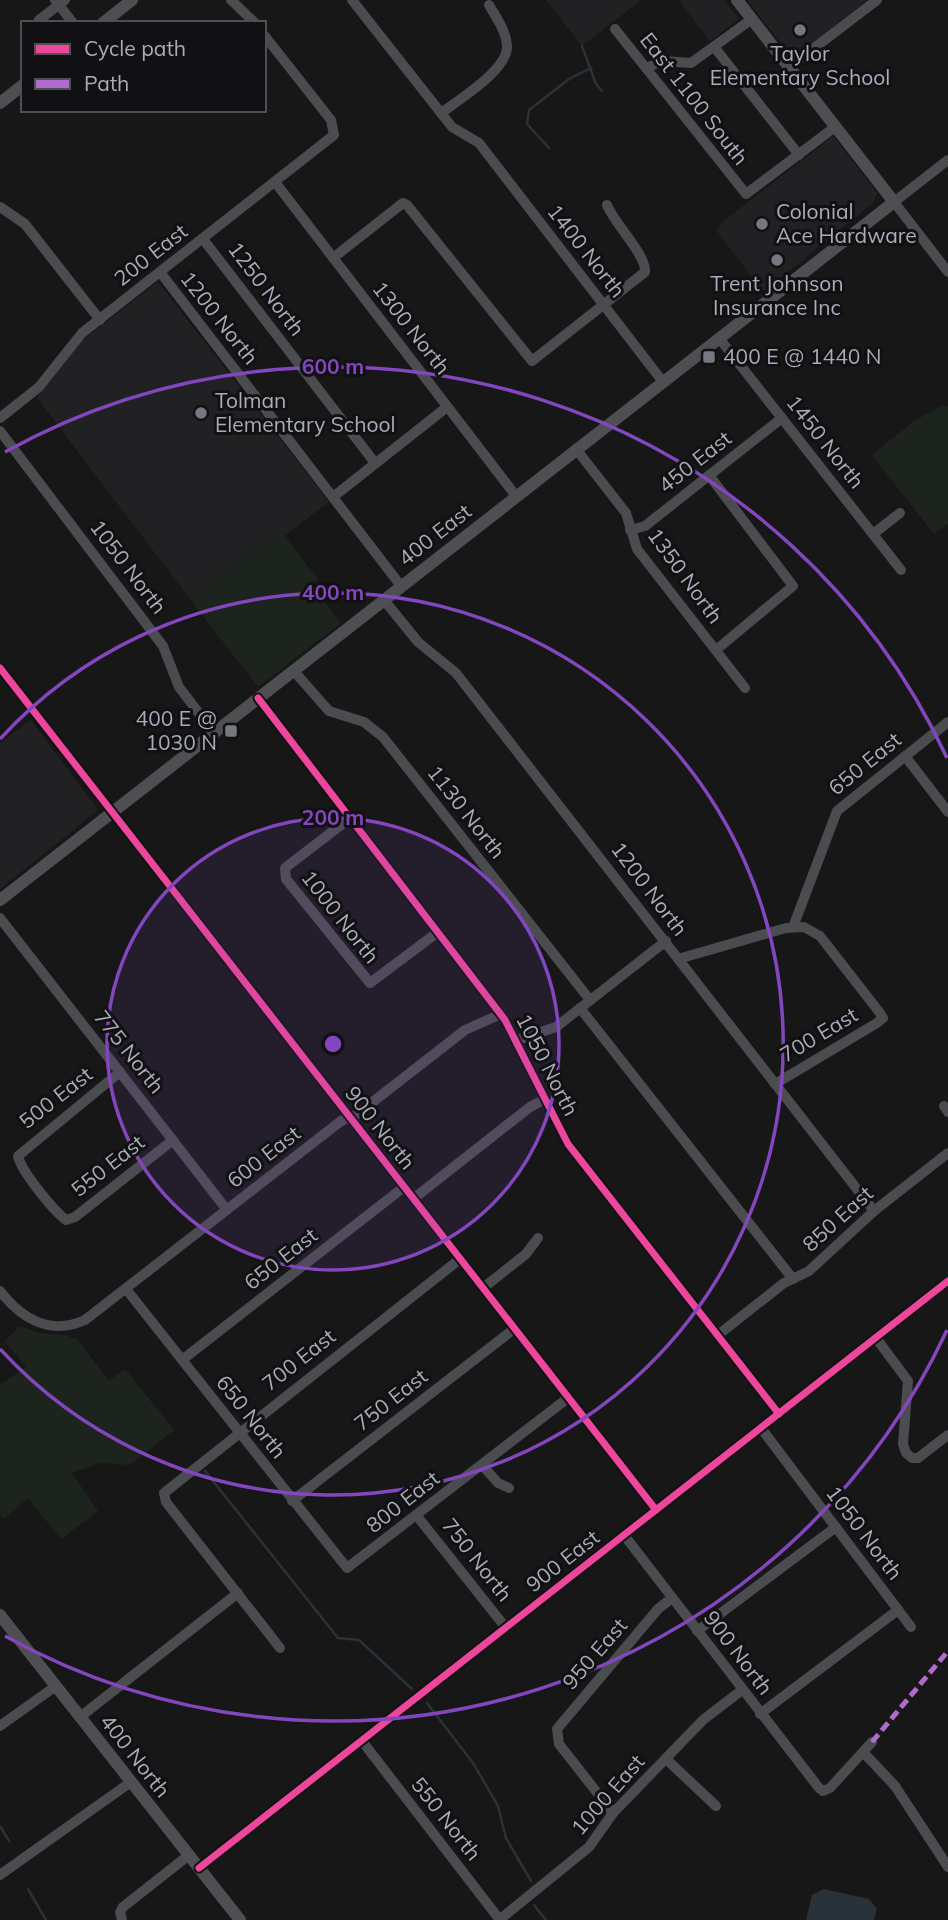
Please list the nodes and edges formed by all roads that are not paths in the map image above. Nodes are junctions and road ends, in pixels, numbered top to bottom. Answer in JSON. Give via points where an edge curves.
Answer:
{"nodes":[{"id":1,"x":132,"y":0,"type":"edge"},
{"id":2,"x":231,"y":0,"type":"edge"},
{"id":3,"x":352,"y":0,"type":"edge"},
{"id":4,"x":737,"y":0,"type":"edge"},
{"id":5,"x":877,"y":0,"type":"edge"},
{"id":6,"x":60,"y":2,"type":"edge"},
{"id":7,"x":489,"y":5,"type":"dead end"},
{"id":8,"x":752,"y":19,"type":"junction"},
{"id":9,"x":39,"y":20,"type":"dead end"},
{"id":10,"x":72,"y":21,"type":"edge"},
{"id":11,"x":106,"y":21,"type":"edge"},
{"id":12,"x":253,"y":21,"type":"edge"},
{"id":13,"x":615,"y":29,"type":"dead end"},
{"id":14,"x":266,"y":38,"type":"edge"},
{"id":15,"x":715,"y":48,"type":"junction"},
{"id":16,"x":646,"y":68,"type":"junction"},
{"id":17,"x":788,"y":68,"type":"junction"},
{"id":18,"x":21,"y":87,"type":"edge"},
{"id":19,"x":0,"y":103,"type":"edge"},
{"id":20,"x":441,"y":113,"type":"junction"},
{"id":21,"x":835,"y":127,"type":"junction"},
{"id":22,"x":799,"y":155,"type":"junction"},
{"id":23,"x":948,"y":160,"type":"edge"},
{"id":24,"x":275,"y":183,"type":"junction"},
{"id":25,"x":894,"y":202,"type":"junction"},
{"id":26,"x":607,"y":205,"type":"dead end"},
{"id":27,"x":0,"y":206,"type":"edge"},
{"id":28,"x":203,"y":239,"type":"junction"},
{"id":29,"x":333,"y":258,"type":"junction"},
{"id":30,"x":160,"y":272,"type":"junction"},
{"id":31,"x":948,"y":272,"type":"edge"},
{"id":32,"x":605,"y":306,"type":"junction"},
{"id":33,"x":100,"y":320,"type":"junction"},
{"id":34,"x":719,"y":338,"type":"junction"},
{"id":35,"x":663,"y":382,"type":"junction"},
{"id":36,"x":447,"y":407,"type":"junction"},
{"id":37,"x":0,"y":418,"type":"edge"},
{"id":38,"x":782,"y":418,"type":"junction"},
{"id":39,"x":0,"y":431,"type":"edge"},
{"id":40,"x":576,"y":450,"type":"junction"},
{"id":41,"x":375,"y":463,"type":"junction"},
{"id":42,"x":709,"y":475,"type":"junction"},
{"id":43,"x":516,"y":496,"type":"junction"},
{"id":44,"x":332,"y":497,"type":"junction"},
{"id":45,"x":900,"y":513,"type":"dead end"},
{"id":46,"x":630,"y":530,"type":"junction"},
{"id":47,"x":873,"y":534,"type":"junction"},
{"id":48,"x":901,"y":570,"type":"dead end"},
{"id":49,"x":401,"y":586,"type":"junction"},
{"id":50,"x":384,"y":600,"type":"junction"},
{"id":51,"x":716,"y":650,"type":"junction"},
{"id":52,"x":0,"y":667,"type":"edge"},
{"id":53,"x":293,"y":670,"type":"junction"},
{"id":54,"x":746,"y":688,"type":"dead end"},
{"id":55,"x":258,"y":698,"type":"junction"},
{"id":56,"x":948,"y":722,"type":"edge"},
{"id":57,"x":214,"y":733,"type":"junction"},
{"id":58,"x":905,"y":756,"type":"junction"},
{"id":59,"x":948,"y":812,"type":"edge"},
{"id":60,"x":112,"y":813,"type":"junction"},
{"id":61,"x":349,"y":818,"type":"junction"},
{"id":62,"x":0,"y":900,"type":"edge"},
{"id":63,"x":0,"y":918,"type":"edge"},
{"id":64,"x":793,"y":927,"type":"junction"},
{"id":65,"x":438,"y":932,"type":"junction"},
{"id":66,"x":666,"y":941,"type":"junction"},
{"id":67,"x":678,"y":958,"type":"junction"},
{"id":68,"x":590,"y":1000,"type":"junction"},
{"id":69,"x":580,"y":1008,"type":"junction"},
{"id":70,"x":501,"y":1014,"type":"junction"},
{"id":71,"x":517,"y":1041,"type":"junction"},
{"id":72,"x":120,"y":1072,"type":"junction"},
{"id":73,"x":775,"y":1084,"type":"junction"},
{"id":74,"x":545,"y":1099,"type":"junction"},
{"id":75,"x":349,"y":1118,"type":"junction"},
{"id":76,"x":173,"y":1140,"type":"junction"},
{"id":77,"x":948,"y":1153,"type":"edge"},
{"id":78,"x":404,"y":1187,"type":"junction"},
{"id":79,"x":413,"y":1199,"type":"junction"},
{"id":80,"x":227,"y":1210,"type":"junction"},
{"id":81,"x":874,"y":1211,"type":"junction"},
{"id":82,"x":66,"y":1220,"type":"joint"},
{"id":83,"x":538,"y":1238,"type":"dead end"},
{"id":84,"x":460,"y":1259,"type":"junction"},
{"id":85,"x":793,"y":1279,"type":"junction"},
{"id":86,"x":948,"y":1281,"type":"edge"},
{"id":87,"x":482,"y":1288,"type":"junction"},
{"id":88,"x":126,"y":1289,"type":"junction"},
{"id":89,"x":0,"y":1290,"type":"edge"},
{"id":90,"x":514,"y":1329,"type":"junction"},
{"id":91,"x":718,"y":1335,"type":"junction"},
{"id":92,"x":876,"y":1338,"type":"junction"},
{"id":93,"x":182,"y":1360,"type":"junction"},
{"id":94,"x":568,"y":1398,"type":"junction"},
{"id":95,"x":779,"y":1414,"type":"junction"},
{"id":96,"x":761,"y":1428,"type":"junction"},
{"id":97,"x":238,"y":1432,"type":"junction"},
{"id":98,"x":948,"y":1435,"type":"edge"},
{"id":99,"x":482,"y":1465,"type":"junction"},
{"id":100,"x":509,"y":1488,"type":"dead end"},
{"id":101,"x":292,"y":1501,"type":"junction"},
{"id":102,"x":656,"y":1510,"type":"junction"},
{"id":103,"x":417,"y":1516,"type":"junction"},
{"id":104,"x":836,"y":1527,"type":"junction"},
{"id":105,"x":624,"y":1535,"type":"junction"},
{"id":106,"x":346,"y":1568,"type":"joint"},
{"id":107,"x":237,"y":1593,"type":"junction"},
{"id":108,"x":672,"y":1598,"type":"junction"},
{"id":109,"x":898,"y":1609,"type":"junction"},
{"id":110,"x":0,"y":1615,"type":"edge"},
{"id":111,"x":911,"y":1627,"type":"dead end"},
{"id":112,"x":506,"y":1628,"type":"junction"},
{"id":113,"x":697,"y":1631,"type":"junction"},
{"id":114,"x":280,"y":1648,"type":"dead end"},
{"id":115,"x":56,"y":1686,"type":"junction"},
{"id":116,"x":742,"y":1690,"type":"junction"},
{"id":117,"x":760,"y":1714,"type":"junction"},
{"id":118,"x":80,"y":1717,"type":"junction"},
{"id":119,"x":0,"y":1726,"type":"edge"},
{"id":120,"x":362,"y":1741,"type":"junction"},
{"id":121,"x":872,"y":1742,"type":"dead end"},
{"id":122,"x":863,"y":1752,"type":"junction"},
{"id":123,"x":666,"y":1759,"type":"junction"},
{"id":124,"x":131,"y":1782,"type":"junction"},
{"id":125,"x":716,"y":1806,"type":"dead end"},
{"id":126,"x":613,"y":1814,"type":"junction"},
{"id":127,"x":189,"y":1855,"type":"junction"},
{"id":128,"x":948,"y":1867,"type":"edge"},
{"id":129,"x":200,"y":1868,"type":"junction"},
{"id":130,"x":0,"y":1875,"type":"edge"},
{"id":131,"x":121,"y":1916,"type":"edge"},
{"id":132,"x":240,"y":1920,"type":"edge"},
{"id":133,"x":499,"y":1920,"type":"edge"}],
"edges":[{"from":1,"to":11,"type":"main road"},
{"from":2,"to":12,"type":"street"},
{"from":3,"to":20,"type":"street","name":"1400 North"},
{"from":4,"to":8,"type":"main road"},
{"from":5,"to":17,"type":"street"},
{"from":6,"to":9,"type":"street"},
{"from":6,"to":10,"type":"street"},
{"from":7,"to":20,"type":"street","via":[[506,40],[506,57],[494,72]]},
{"from":8,"to":15,"type":"street"},
{"from":8,"to":17,"type":"main road"},
{"from":13,"to":16,"type":"street","name":"East 1100 South"},
{"from":14,"to":24,"type":"street","name":"200 East","via":[[335,131]]},
{"from":15,"to":16,"type":"street","via":[[691,62],[663,61]]},
{"from":15,"to":22,"type":"street"},
{"from":16,"to":22,"type":"street","name":"East 1100 South","via":[[743,193],[749,194]]},
{"from":17,"to":21,"type":"main road"},
{"from":18,"to":19,"type":"main road"},
{"from":20,"to":32,"type":"street","name":"1400 North","via":[[456,130],[479,143]]},
{"from":21,"to":22,"type":"street"},
{"from":21,"to":25,"type":"main road"},
{"from":23,"to":25,"type":"street"},
{"from":24,"to":28,"type":"street","name":"200 East"},
{"from":24,"to":29,"type":"street","name":"1300 North"},
{"from":25,"to":31,"type":"street"},
{"from":25,"to":34,"type":"main road","name":"400 East"},
{"from":26,"to":32,"type":"street","via":[[646,269]]},
{"from":27,"to":33,"type":"street","via":[[25,224]]},
{"from":28,"to":30,"type":"street","name":"200 East"},
{"from":28,"to":41,"type":"street","name":"1250 North"},
{"from":29,"to":32,"type":"street","via":[[403,203],[532,360]]},
{"from":29,"to":36,"type":"street","name":"1300 North"},
{"from":30,"to":33,"type":"street","name":"200 East"},
{"from":30,"to":44,"type":"street","name":"1200 North"},
{"from":32,"to":35,"type":"street","name":"1400 North"},
{"from":33,"to":37,"type":"street","name":"200 East","via":[[71,344],[40,387]]},
{"from":34,"to":35,"type":"main road","name":"400 East"},
{"from":34,"to":38,"type":"street","name":"1450 North"},
{"from":35,"to":40,"type":"main road","name":"400 East"},
{"from":36,"to":41,"type":"street"},
{"from":36,"to":43,"type":"street","name":"1300 North"},
{"from":38,"to":42,"type":"street","name":"450 East"},
{"from":38,"to":47,"type":"street","name":"1450 North"},
{"from":39,"to":57,"type":"street","name":"1050 North","via":[[163,646],[179,687]]},
{"from":40,"to":43,"type":"main road","name":"400 East"},
{"from":40,"to":46,"type":"street","name":"1350 North","via":[[626,513]]},
{"from":41,"to":44,"type":"street"},
{"from":42,"to":46,"type":"street","name":"450 East","via":[[645,526]]},
{"from":42,"to":51,"type":"street","via":[[793,586]]},
{"from":43,"to":49,"type":"main road","name":"400 East"},
{"from":44,"to":49,"type":"street","name":"1200 North"},
{"from":45,"to":47,"type":"street"},
{"from":46,"to":51,"type":"street","name":"1350 North","via":[[637,549]]},
{"from":47,"to":48,"type":"street","name":"1450 North"},
{"from":49,"to":50,"type":"main road","name":"400 East"},
{"from":50,"to":53,"type":"main road","name":"400 East"},
{"from":50,"to":66,"type":"street","name":"1200 North","via":[[418,642],[456,673]]},
{"from":51,"to":54,"type":"street","name":"1350 North"},
{"from":52,"to":60,"type":"street","name":"900 North"},
{"from":53,"to":55,"type":"main road","name":"400 East"},
{"from":53,"to":68,"type":"street","name":"1130 North","via":[[329,711],[364,722],[383,737]]},
{"from":55,"to":57,"type":"main road","name":"400 East"},
{"from":55,"to":61,"type":"street","name":"1050 North"},
{"from":56,"to":58,"type":"street","name":"650 East"},
{"from":57,"to":60,"type":"main road","name":"400 East"},
{"from":58,"to":59,"type":"street"},
{"from":58,"to":64,"type":"street","name":"650 East","via":[[833,816]]},
{"from":60,"to":62,"type":"main road","name":"400 East"},
{"from":60,"to":75,"type":"street","name":"900 North"},
{"from":61,"to":65,"type":"street","name":"1050 North"},
{"from":61,"to":65,"type":"street","name":"1000 North","via":[[283,872],[370,983]]},
{"from":63,"to":72,"type":"street","name":"775 North"},
{"from":64,"to":67,"type":"street"},
{"from":64,"to":73,"type":"street","name":"700 East","via":[[820,936],[883,1018]]},
{"from":65,"to":70,"type":"street","name":"1050 North"},
{"from":66,"to":67,"type":"street","name":"1200 North"},
{"from":66,"to":68,"type":"street"},
{"from":67,"to":73,"type":"street","name":"1200 North"},
{"from":68,"to":69,"type":"street"},
{"from":69,"to":71,"type":"street","via":[[552,1029]]},
{"from":69,"to":85,"type":"street"},
{"from":70,"to":71,"type":"street","name":"1050 North"},
{"from":70,"to":75,"type":"street","name":"600 East","via":[[465,1030]]},
{"from":71,"to":74,"type":"street","name":"1050 North"},
{"from":72,"to":76,"type":"street","name":"775 North"},
{"from":72,"to":82,"type":"street","name":"500 East","via":[[18,1156]]},
{"from":73,"to":81,"type":"street","name":"1200 North"},
{"from":74,"to":79,"type":"street"},
{"from":74,"to":91,"type":"street","name":"1050 North","via":[[568,1144]]},
{"from":75,"to":78,"type":"street","name":"900 North"},
{"from":75,"to":80,"type":"street","name":"600 East"},
{"from":76,"to":80,"type":"street","name":"775 North"},
{"from":76,"to":82,"type":"street","name":"550 East"},
{"from":77,"to":81,"type":"street","name":"850 East"},
{"from":78,"to":79,"type":"street","name":"900 North"},
{"from":78,"to":93,"type":"street","name":"650 East"},
{"from":79,"to":84,"type":"street","name":"900 North"},
{"from":80,"to":88,"type":"street","name":"600 East"},
{"from":81,"to":85,"type":"street","name":"850 East","via":[[810,1271]]},
{"from":83,"to":87,"type":"street","via":[[526,1254]]},
{"from":84,"to":87,"type":"street","name":"900 North"},
{"from":84,"to":97,"type":"street","name":"700 East"},
{"from":85,"to":91,"type":"street","name":"850 East"},
{"from":86,"to":92,"type":"street","name":"900 East"},
{"from":87,"to":90,"type":"street","name":"900 North"},
{"from":88,"to":89,"type":"street","name":"600 East","via":[[81,1322],[51,1325],[24,1316]]},
{"from":88,"to":93,"type":"street","name":"650 North"},
{"from":90,"to":94,"type":"street","name":"900 North"},
{"from":90,"to":101,"type":"street","name":"750 East"},
{"from":91,"to":95,"type":"street","name":"1050 North"},
{"from":92,"to":95,"type":"street","name":"900 East"},
{"from":92,"to":98,"type":"street","via":[[908,1381],[903,1446],[909,1457],[920,1457]]},
{"from":93,"to":97,"type":"street","name":"650 North"},
{"from":94,"to":99,"type":"street","name":"800 East"},
{"from":94,"to":102,"type":"street","name":"900 North"},
{"from":95,"to":96,"type":"street","name":"900 East"},
{"from":96,"to":102,"type":"street","name":"900 East"},
{"from":96,"to":104,"type":"street","name":"1050 North"},
{"from":97,"to":101,"type":"street","name":"650 North"},
{"from":97,"to":107,"type":"street","name":"700 East","via":[[164,1493],[166,1502]]},
{"from":99,"to":100,"type":"street"},
{"from":99,"to":103,"type":"street","name":"800 East"},
{"from":101,"to":106,"type":"street","name":"650 North"},
{"from":102,"to":105,"type":"street","name":"900 East"},
{"from":103,"to":106,"type":"street","name":"800 East"},
{"from":103,"to":112,"type":"street","name":"750 North"},
{"from":104,"to":109,"type":"street","name":"1050 North"},
{"from":104,"to":113,"type":"street"},
{"from":105,"to":108,"type":"street","name":"900 North"},
{"from":105,"to":112,"type":"street","name":"900 East"},
{"from":107,"to":114,"type":"street"},
{"from":107,"to":118,"type":"street"},
{"from":108,"to":113,"type":"street","name":"900 North"},
{"from":108,"to":126,"type":"street","name":"950 East","via":[[560,1724],[558,1741]]},
{"from":109,"to":111,"type":"street","name":"1050 North"},
{"from":109,"to":117,"type":"street"},
{"from":110,"to":115,"type":"main road","name":"400 North"},
{"from":112,"to":120,"type":"street","name":"900 East"},
{"from":113,"to":116,"type":"street","name":"900 North"},
{"from":115,"to":118,"type":"main road","name":"400 North"},
{"from":115,"to":119,"type":"street"},
{"from":116,"to":117,"type":"street","name":"900 North"},
{"from":116,"to":123,"type":"street","name":"1000 East","via":[[703,1720]]},
{"from":117,"to":122,"type":"street","name":"900 North","via":[[823,1791]]},
{"from":118,"to":124,"type":"main road","name":"400 North"},
{"from":120,"to":129,"type":"street","name":"900 East"},
{"from":120,"to":133,"type":"street","name":"550 North"},
{"from":121,"to":122,"type":"street"},
{"from":122,"to":128,"type":"street","via":[[895,1786]]},
{"from":123,"to":125,"type":"street"},
{"from":123,"to":126,"type":"street","name":"1000 East"},
{"from":124,"to":127,"type":"main road","name":"400 North"},
{"from":124,"to":130,"type":"street"},
{"from":126,"to":133,"type":"street","name":"1000 East","via":[[585,1851]]},
{"from":127,"to":129,"type":"main road","name":"400 North"},
{"from":127,"to":131,"type":"street"},
{"from":129,"to":132,"type":"main road","name":"400 North"}]}
